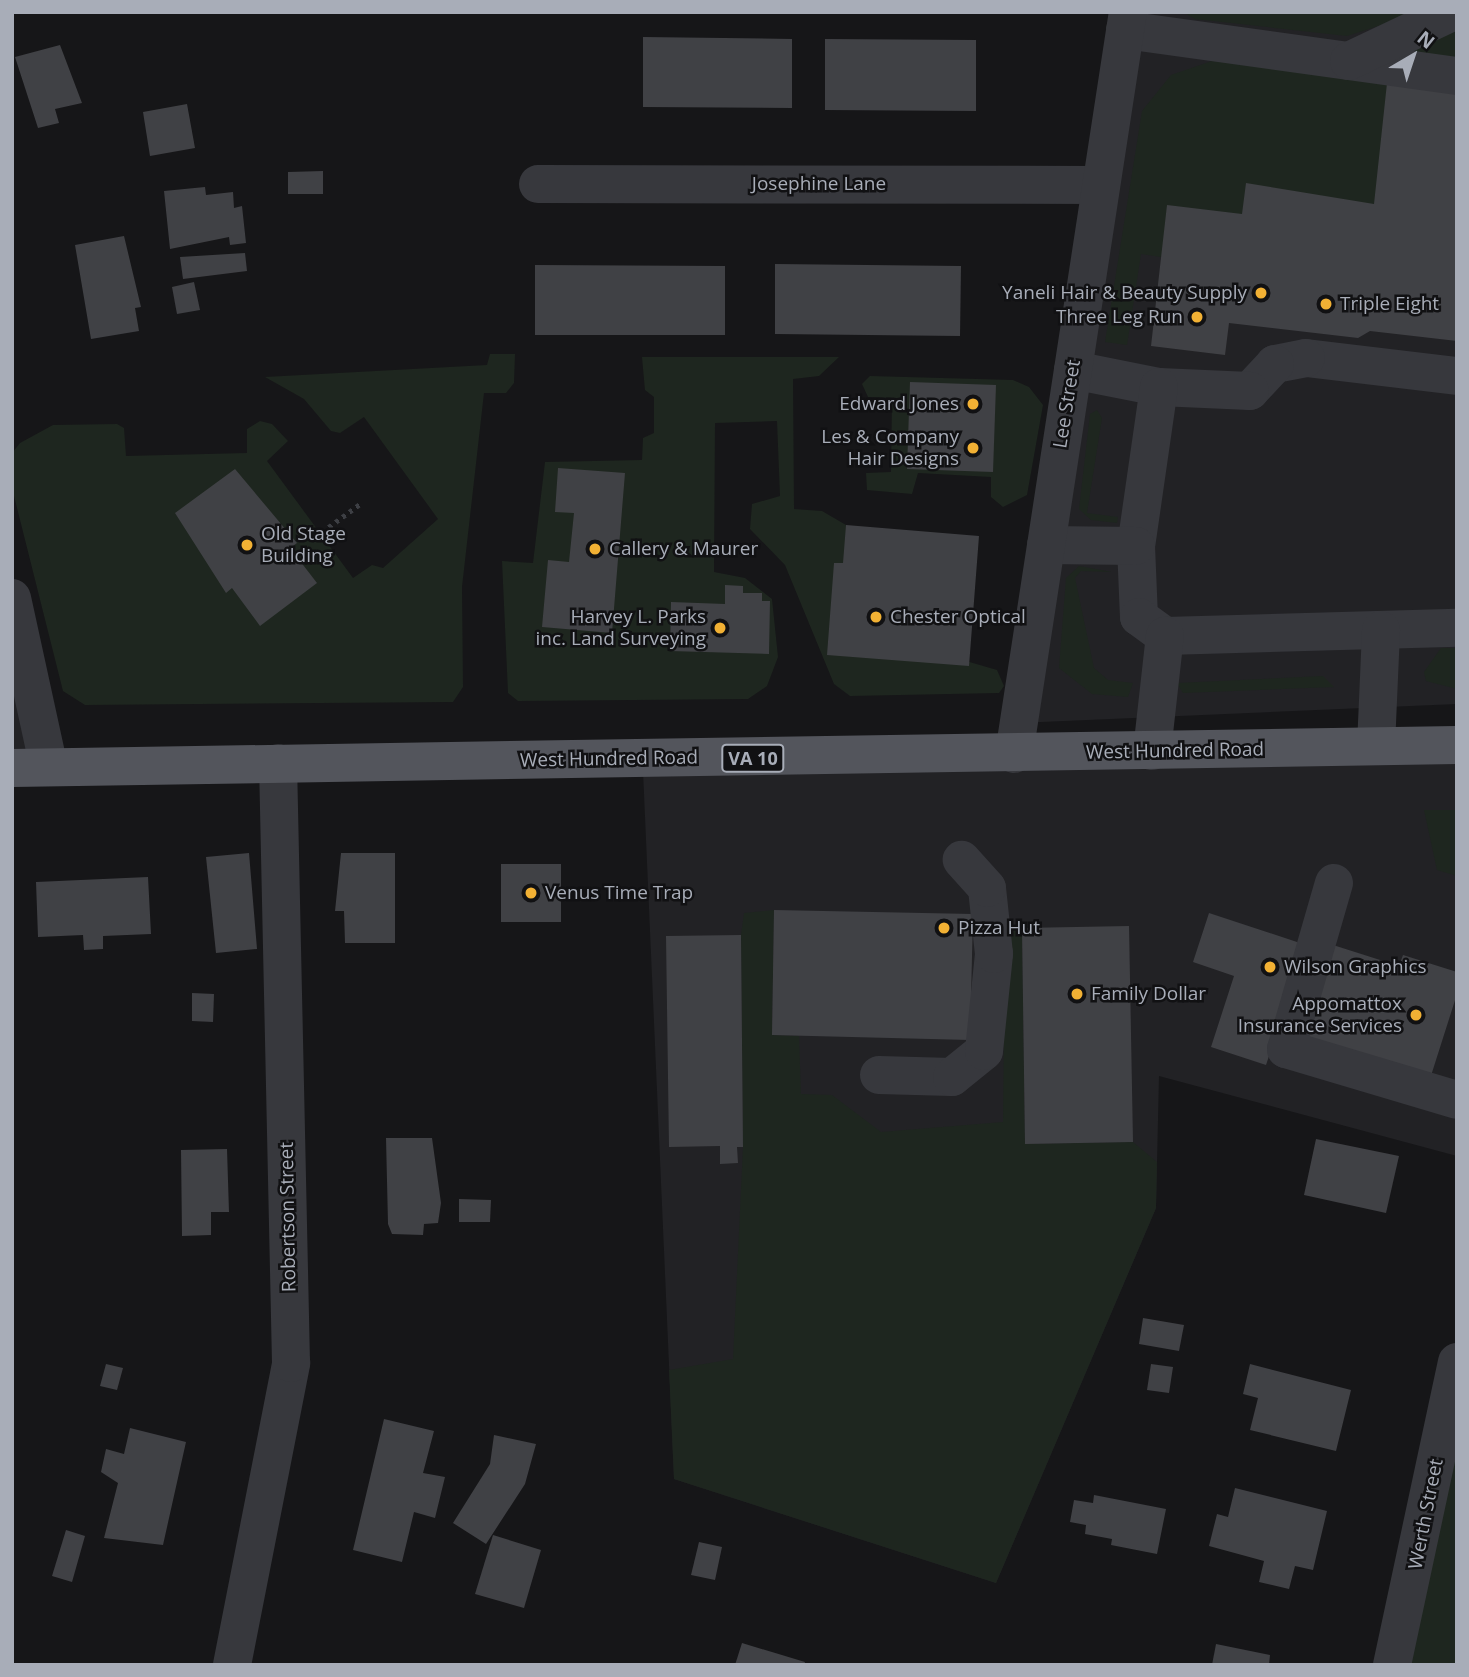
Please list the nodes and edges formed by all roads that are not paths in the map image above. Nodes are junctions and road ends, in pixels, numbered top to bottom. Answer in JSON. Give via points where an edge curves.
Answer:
{"nodes":[{"id":1,"x":1452,"y":12,"type":"edge"},
{"id":2,"x":1127,"y":21,"type":"edge"},
{"id":3,"x":1349,"y":61,"type":"junction"},
{"id":4,"x":1457,"y":76,"type":"edge"},
{"id":5,"x":538,"y":184,"type":"dead end"},
{"id":6,"x":1101,"y":185,"type":"junction"},
{"id":7,"x":1073,"y":370,"type":"junction"},
{"id":8,"x":1457,"y":376,"type":"edge"},
{"id":9,"x":1159,"y":387,"type":"junction"},
{"id":10,"x":1046,"y":545,"type":"junction"},
{"id":11,"x":1136,"y":546,"type":"junction"},
{"id":12,"x":12,"y":598,"type":"edge"},
{"id":13,"x":1457,"y":628,"type":"edge"},
{"id":14,"x":1381,"y":630,"type":"junction"},
{"id":15,"x":1165,"y":636,"type":"junction"},
{"id":16,"x":1457,"y":745,"type":"edge"},
{"id":17,"x":1376,"y":746,"type":"junction"},
{"id":18,"x":1153,"y":751,"type":"junction"},
{"id":19,"x":1014,"y":754,"type":"junction"},
{"id":20,"x":278,"y":763,"type":"junction"},
{"id":21,"x":31,"y":767,"type":"edge"},
{"id":22,"x":962,"y":860,"type":"dead end"},
{"id":23,"x":1334,"y":883,"type":"dead end"},
{"id":24,"x":879,"y":1075,"type":"dead end"},
{"id":25,"x":1457,"y":1100,"type":"edge"},
{"id":26,"x":1457,"y":1362,"type":"edge"},
{"id":27,"x":232,"y":1665,"type":"edge"},
{"id":28,"x":1392,"y":1665,"type":"edge"}],
"edges":[{"from":1,"to":3,"type":"street"},
{"from":2,"to":3,"type":"street"},
{"from":2,"to":6,"type":"street","name":"Lee Street"},
{"from":3,"to":4,"type":"street"},
{"from":5,"to":6,"type":"street","name":"Josephine Lane"},
{"from":6,"to":7,"type":"street","name":"Lee Street"},
{"from":7,"to":9,"type":"street"},
{"from":7,"to":10,"type":"street","name":"Lee Street"},
{"from":8,"to":9,"type":"street","via":[[1306,358],[1275,364],[1250,391]]},
{"from":9,"to":11,"type":"street"},
{"from":10,"to":11,"type":"street"},
{"from":10,"to":19,"type":"street","name":"Lee Street"},
{"from":11,"to":15,"type":"street","via":[[1139,617]]},
{"from":12,"to":21,"type":"street"},
{"from":13,"to":14,"type":"street"},
{"from":14,"to":15,"type":"street"},
{"from":14,"to":17,"type":"street"},
{"from":15,"to":18,"type":"street"},
{"from":16,"to":17,"type":"main road","name":"West Hundred Road","number":"VA 10"},
{"from":17,"to":18,"type":"main road","name":"West Hundred Road","number":"VA 10"},
{"from":18,"to":19,"type":"main road","name":"West Hundred Road","number":"VA 10"},
{"from":19,"to":20,"type":"main road","name":"West Hundred Road","number":"VA 10"},
{"from":20,"to":21,"type":"main road","name":"West Hundred Road","number":"VA 10"},
{"from":20,"to":27,"type":"street","name":"Robertson Street","via":[[291,1363]]},
{"from":22,"to":24,"type":"street","via":[[987,888],[994,954],[985,1051],[953,1077]]},
{"from":23,"to":25,"type":"street","via":[[1286,1049]]},
{"from":26,"to":28,"type":"street","name":"Werth Street"}]}
